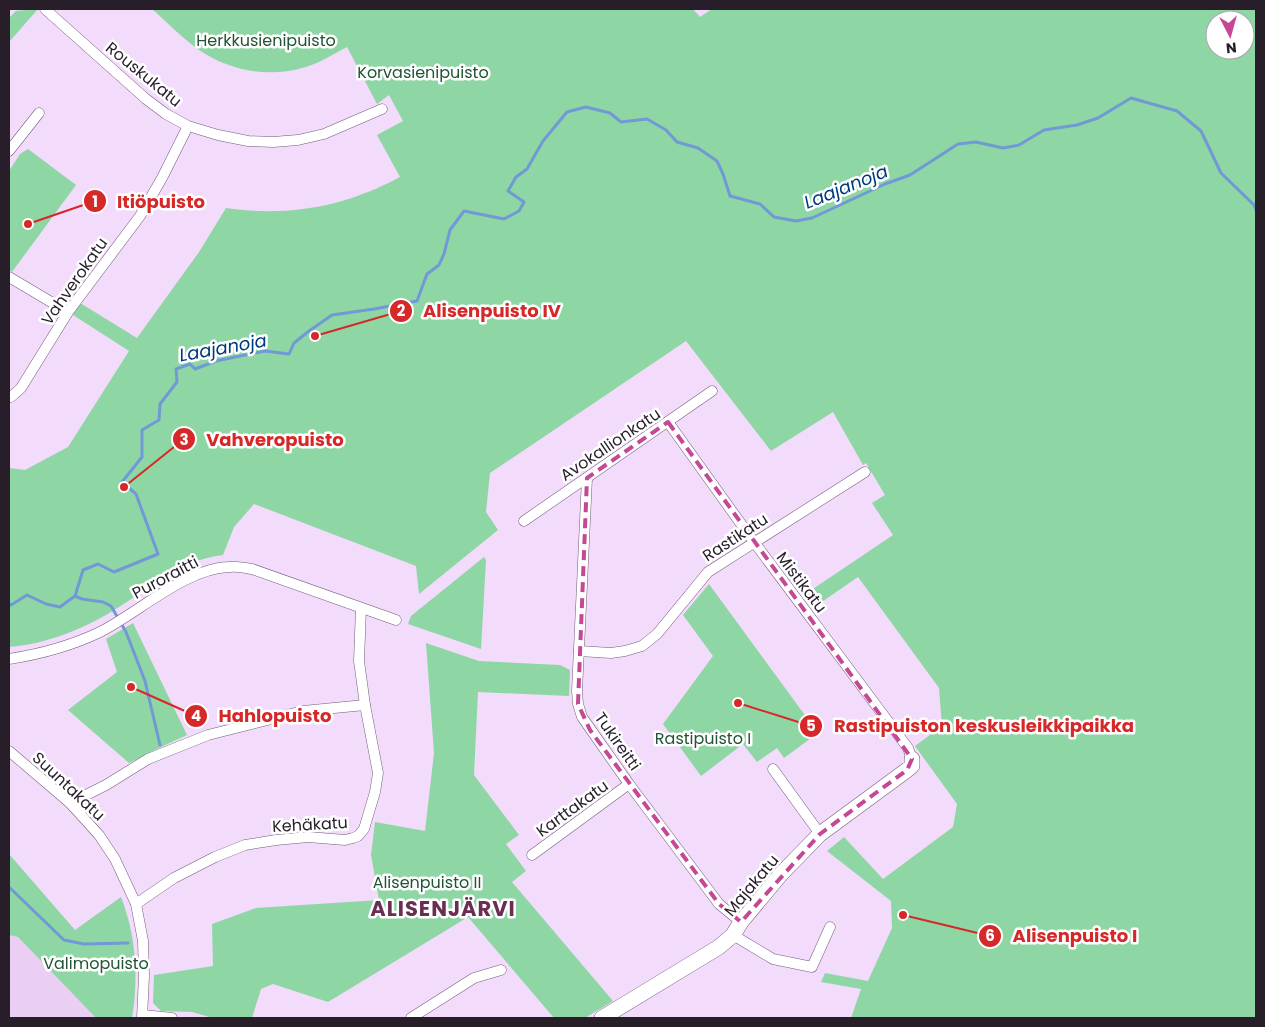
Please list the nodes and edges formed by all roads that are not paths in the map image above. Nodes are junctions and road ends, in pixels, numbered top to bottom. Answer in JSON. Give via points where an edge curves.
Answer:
{"nodes":[{"id":1,"x":45,"y":9,"type":"edge"},
{"id":2,"x":382,"y":109,"type":"dead end"},
{"id":3,"x":39,"y":113,"type":"dead end"},
{"id":4,"x":188,"y":126,"type":"junction"},
{"id":5,"x":9,"y":151,"type":"edge"},
{"id":6,"x":9,"y":277,"type":"edge"},
{"id":7,"x":68,"y":312,"type":"junction"},
{"id":8,"x":712,"y":392,"type":"dead end"},
{"id":9,"x":9,"y":397,"type":"edge"},
{"id":10,"x":668,"y":422,"type":"junction"},
{"id":11,"x":865,"y":472,"type":"dead end"},
{"id":12,"x":587,"y":478,"type":"junction"},
{"id":13,"x":524,"y":521,"type":"dead end"},
{"id":14,"x":754,"y":542,"type":"junction"},
{"id":15,"x":361,"y":608,"type":"junction"},
{"id":16,"x":396,"y":620,"type":"dead end"},
{"id":17,"x":579,"y":651,"type":"junction"},
{"id":18,"x":9,"y":659,"type":"edge"},
{"id":19,"x":365,"y":705,"type":"junction"},
{"id":20,"x":9,"y":751,"type":"edge"},
{"id":21,"x":912,"y":759,"type":"joint"},
{"id":22,"x":773,"y":769,"type":"dead end"},
{"id":23,"x":629,"y":784,"type":"junction"},
{"id":24,"x":70,"y":803,"type":"junction"},
{"id":25,"x":820,"y":834,"type":"junction"},
{"id":26,"x":532,"y":855,"type":"dead end"},
{"id":27,"x":136,"y":904,"type":"junction"},
{"id":28,"x":830,"y":927,"type":"dead end"},
{"id":29,"x":737,"y":929,"type":"junction"},
{"id":30,"x":501,"y":970,"type":"dead end"},
{"id":31,"x":143,"y":1016,"type":"edge"},
{"id":32,"x":172,"y":1018,"type":"edge"},
{"id":33,"x":410,"y":1018,"type":"edge"},
{"id":34,"x":602,"y":1018,"type":"edge"}],
"edges":[{"from":1,"to":4,"type":"street","name":"Rouskukatu","via":[[146,99]]},
{"from":2,"to":4,"type":"street","name":"Rouskukatu","via":[[324,134],[298,140],[248,141]]},
{"from":3,"to":5,"type":"street"},
{"from":4,"to":7,"type":"street","name":"Vahverokatu","via":[[140,216]]},
{"from":6,"to":7,"type":"street"},
{"from":7,"to":9,"type":"street","name":"Vahverokatu","via":[[21,388]]},
{"from":8,"to":10,"type":"street","name":"Avokallionkatu"},
{"from":10,"to":12,"type":"street","name":"Avokallionkatu"},
{"from":10,"to":14,"type":"street","name":"Mistikatu"},
{"from":11,"to":14,"type":"street","name":"Rastikatu"},
{"from":12,"to":13,"type":"street","name":"Avokallionkatu"},
{"from":12,"to":17,"type":"street","name":"Tukireitti"},
{"from":14,"to":17,"type":"street","name":"Rastikatu","via":[[708,572],[657,634],[642,646],[611,653]]},
{"from":14,"to":21,"type":"street","name":"Mistikatu","via":[[908,748]]},
{"from":15,"to":16,"type":"street","name":"Puroraitti"},
{"from":15,"to":18,"type":"street","name":"Puroraitti","via":[[252,569],[230,566],[196,575],[82,640]]},
{"from":15,"to":19,"type":"street","name":"Kehäkatu","via":[[360,661]]},
{"from":17,"to":23,"type":"street","name":"Tukireitti","via":[[578,704],[582,717]]},
{"from":19,"to":24,"type":"street","via":[[303,711],[208,735],[148,759]]},
{"from":19,"to":27,"type":"street","name":"Kehäkatu","via":[[378,773],[367,820],[358,836],[344,840],[308,837],[245,845],[174,878]]},
{"from":20,"to":24,"type":"street","name":"Suuntakatu"},
{"from":21,"to":25,"type":"street","name":"Majakatu","via":[[912,766]]},
{"from":22,"to":25,"type":"street"},
{"from":23,"to":26,"type":"street","name":"Karttakatu"},
{"from":23,"to":29,"type":"street","name":"Tukireitti"},
{"from":24,"to":27,"type":"street","name":"Suuntakatu","via":[[99,835],[115,859]]},
{"from":25,"to":29,"type":"street","name":"Majakatu","via":[[781,874]]},
{"from":27,"to":31,"type":"street","name":"Suuntakatu","via":[[142,941]]},
{"from":28,"to":29,"type":"street","name":"Tukireitti","via":[[812,967],[773,959]]},
{"from":29,"to":34,"type":"street","name":"Majakatu","via":[[719,947]]},
{"from":30,"to":33,"type":"street","via":[[474,978]]},
{"from":31,"to":32,"type":"street"}]}
